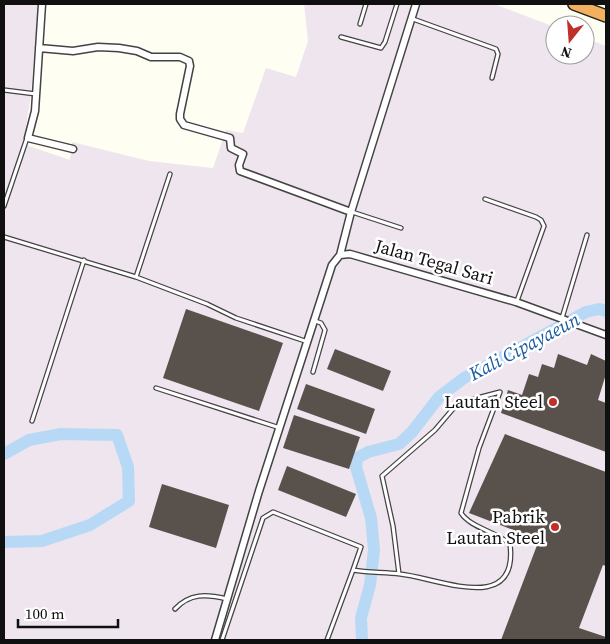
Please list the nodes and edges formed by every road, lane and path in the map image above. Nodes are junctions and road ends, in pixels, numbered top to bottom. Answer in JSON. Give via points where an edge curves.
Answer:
{"nodes":[{"id":1,"x":42,"y":4,"type":"edge"},
{"id":2,"x":366,"y":4,"type":"edge"},
{"id":3,"x":395,"y":4,"type":"edge"},
{"id":4,"x":416,"y":4,"type":"edge"},
{"id":5,"x":574,"y":4,"type":"edge"},
{"id":6,"x":606,"y":16,"type":"edge"},
{"id":7,"x":412,"y":19,"type":"junction"},
{"id":8,"x":360,"y":24,"type":"dead end"},
{"id":9,"x":341,"y":38,"type":"dead end"},
{"id":10,"x":39,"y":48,"type":"junction"},
{"id":11,"x":492,"y":78,"type":"dead end"},
{"id":12,"x":4,"y":90,"type":"edge"},
{"id":13,"x":37,"y":94,"type":"junction"},
{"id":14,"x":28,"y":138,"type":"junction"},
{"id":15,"x":73,"y":149,"type":"dead end"},
{"id":16,"x":170,"y":174,"type":"dead end"},
{"id":17,"x":485,"y":199,"type":"dead end"},
{"id":18,"x":4,"y":206,"type":"edge"},
{"id":19,"x":351,"y":212,"type":"junction"},
{"id":20,"x":402,"y":228,"type":"dead end"},
{"id":21,"x":587,"y":236,"type":"dead end"},
{"id":22,"x":4,"y":237,"type":"edge"},
{"id":23,"x":340,"y":255,"type":"junction"},
{"id":24,"x":84,"y":260,"type":"junction"},
{"id":25,"x":136,"y":277,"type":"junction"},
{"id":26,"x":516,"y":302,"type":"junction"},
{"id":27,"x":564,"y":319,"type":"junction"},
{"id":28,"x":315,"y":321,"type":"junction"},
{"id":29,"x":604,"y":334,"type":"edge"},
{"id":30,"x":309,"y":342,"type":"junction"},
{"id":31,"x":313,"y":372,"type":"dead end"},
{"id":32,"x":156,"y":388,"type":"dead end"},
{"id":33,"x":32,"y":421,"type":"dead end"},
{"id":34,"x":281,"y":428,"type":"junction"},
{"id":35,"x":353,"y":570,"type":"junction"},
{"id":36,"x":399,"y":574,"type":"junction"},
{"id":37,"x":227,"y":600,"type":"junction"},
{"id":38,"x":175,"y":609,"type":"dead end"},
{"id":39,"x":216,"y":640,"type":"edge"},
{"id":40,"x":222,"y":640,"type":"edge"},
{"id":41,"x":327,"y":640,"type":"edge"}],
"edges":[{"from":1,"to":10,"type":"street"},
{"from":2,"to":8,"type":"lane"},
{"from":3,"to":9,"type":"lane","via":[[381,48]]},
{"from":4,"to":7,"type":"street"},
{"from":5,"to":6,"type":"highway"},
{"from":7,"to":11,"type":"lane","via":[[496,49],[498,54]]},
{"from":7,"to":19,"type":"street"},
{"from":10,"to":13,"type":"street"},
{"from":10,"to":19,"type":"street","via":[[73,51],[120,48],[151,57],[180,57],[189,61],[180,114],[184,125],[230,138],[231,148],[243,154],[240,171]]},
{"from":12,"to":13,"type":"lane"},
{"from":13,"to":14,"type":"street"},
{"from":14,"to":15,"type":"street"},
{"from":14,"to":18,"type":"lane"},
{"from":16,"to":25,"type":"lane"},
{"from":17,"to":26,"type":"lane","via":[[536,217],[544,226]]},
{"from":19,"to":20,"type":"lane"},
{"from":19,"to":23,"type":"street"},
{"from":21,"to":27,"type":"lane"},
{"from":22,"to":24,"type":"lane"},
{"from":23,"to":26,"type":"street","name":"Jalan Tegal Sari","via":[[350,254],[414,271]]},
{"from":23,"to":28,"type":"street","via":[[332,266]]},
{"from":24,"to":25,"type":"lane"},
{"from":24,"to":33,"type":"lane"},
{"from":25,"to":30,"type":"lane","via":[[236,318]]},
{"from":26,"to":27,"type":"street","name":"Jalan Tegal Sari"},
{"from":27,"to":29,"type":"street","name":"Jalan Tegal Sari"},
{"from":28,"to":30,"type":"street"},
{"from":28,"to":31,"type":"lane","via":[[321,323],[325,330]]},
{"from":30,"to":34,"type":"street"},
{"from":32,"to":34,"type":"lane"},
{"from":34,"to":37,"type":"street"},
{"from":35,"to":36,"type":"lane"},
{"from":35,"to":40,"type":"lane","via":[[361,547],[273,512],[264,518]]},
{"from":35,"to":41,"type":"lane"},
{"from":36,"to":36,"type":"lane","via":[[382,476],[435,430],[458,402],[500,392],[460,507],[463,516],[474,525],[499,534],[510,544],[509,567],[503,579],[493,586],[480,588]]},
{"from":37,"to":38,"type":"lane","via":[[210,594],[190,597]]},
{"from":37,"to":39,"type":"street"}]}
